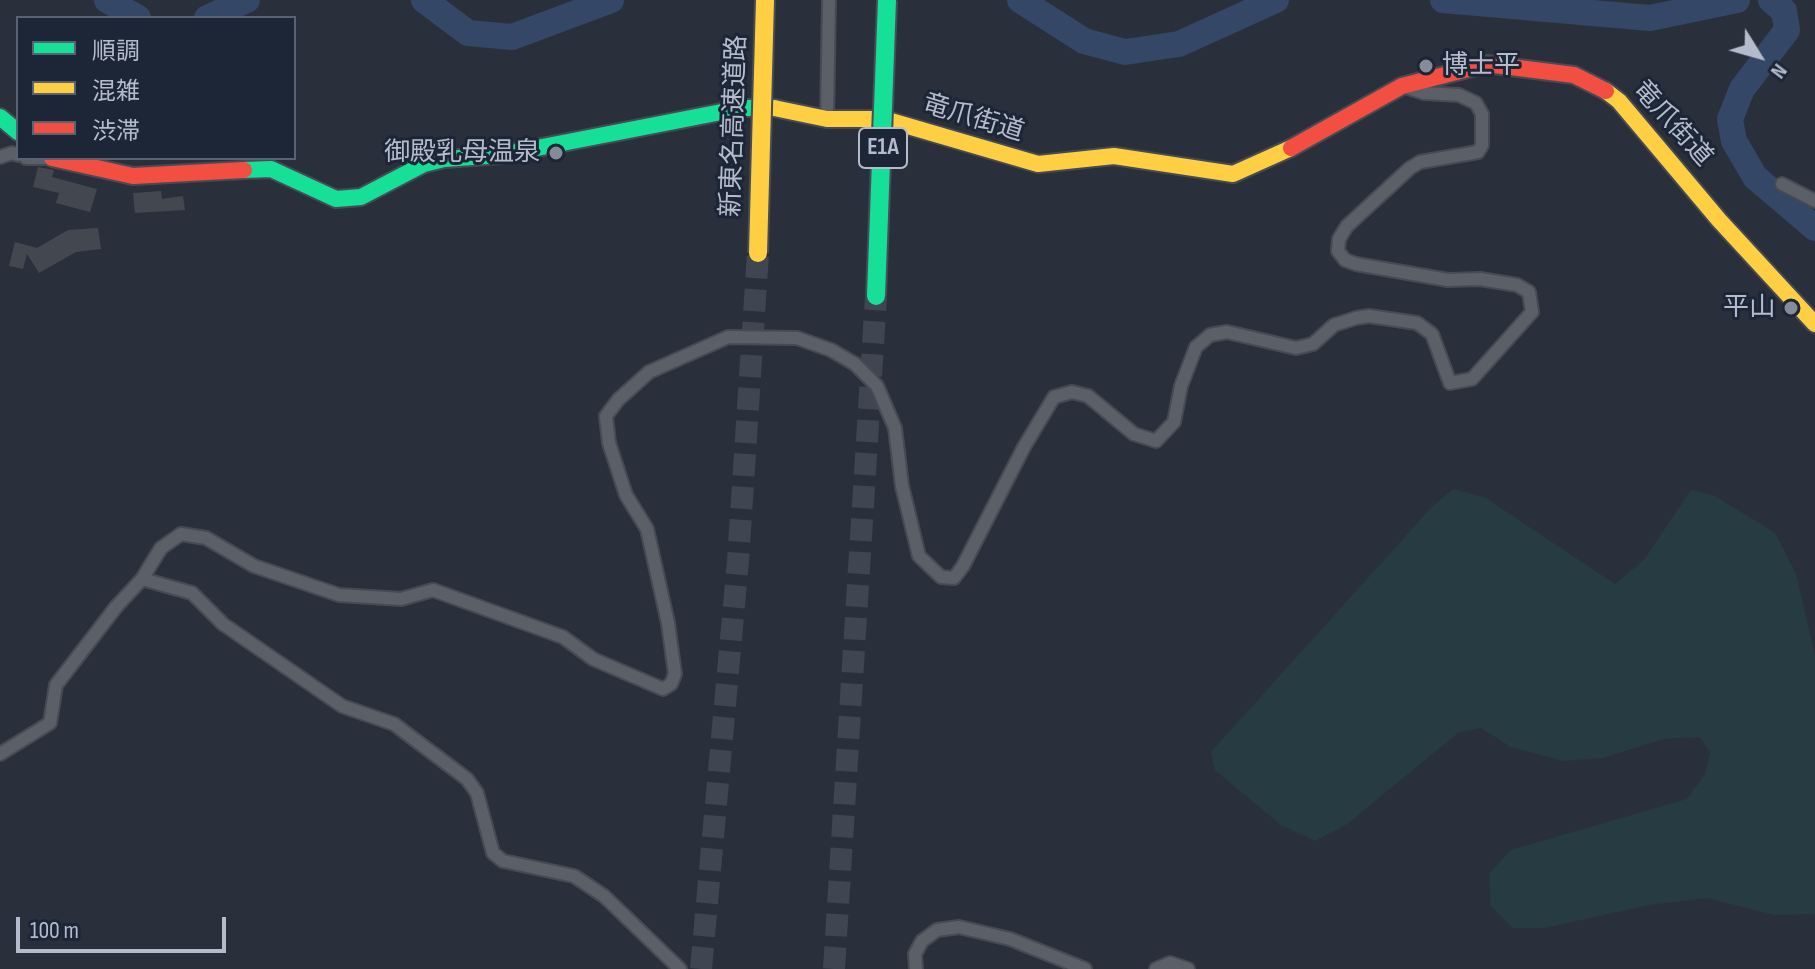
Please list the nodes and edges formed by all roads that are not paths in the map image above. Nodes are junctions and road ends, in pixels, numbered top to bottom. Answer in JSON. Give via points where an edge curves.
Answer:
{"nodes":[{"id":1,"x":765,"y":0,"type":"edge"},
{"id":2,"x":829,"y":0,"type":"edge"},
{"id":3,"x":887,"y":0,"type":"edge"},
{"id":4,"x":1402,"y":86,"type":"junction"},
{"id":5,"x":0,"y":117,"type":"edge"},
{"id":6,"x":827,"y":119,"type":"junction"},
{"id":7,"x":16,"y":130,"type":"edge"},
{"id":8,"x":60,"y":160,"type":"edge"},
{"id":9,"x":1782,"y":184,"type":"dead end"},
{"id":10,"x":1815,"y":201,"type":"edge"},
{"id":11,"x":758,"y":253,"type":"tunnel mouth"},
{"id":12,"x":876,"y":296,"type":"tunnel mouth"},
{"id":13,"x":1815,"y":324,"type":"edge"},
{"id":14,"x":142,"y":579,"type":"junction"},
{"id":15,"x":0,"y":754,"type":"edge"},
{"id":16,"x":680,"y":969,"type":"edge"},
{"id":17,"x":916,"y":969,"type":"edge"},
{"id":18,"x":1085,"y":969,"type":"edge"},
{"id":19,"x":1156,"y":969,"type":"edge"},
{"id":20,"x":1188,"y":969,"type":"edge"}],
"edges":[{"from":1,"to":11,"type":"main road","name":"新東名高速道路","bridge":true},
{"from":2,"to":6,"type":"street"},
{"from":3,"to":12,"type":"main road","number":"E1A","bridge":true},
{"from":4,"to":6,"type":"main road","name":"竜爪街道","via":[[1262,164],[1233,174],[1114,156],[1038,164],[884,119]]},
{"from":4,"to":13,"type":"main road","name":"竜爪街道","via":[[1487,64],[1574,75],[1598,85],[1619,101]]},
{"from":4,"to":14,"type":"street","via":[[1476,103],[1482,114],[1482,145],[1478,152],[1410,168],[1347,226],[1338,251],[1356,264],[1448,280],[1480,279],[1529,292],[1532,312],[1472,379],[1461,384],[1450,383],[1432,334],[1417,323],[1356,318],[1334,325],[1313,344],[1296,348],[1227,332],[1210,335],[1196,347],[1174,422],[1156,441],[1134,434],[1088,396],[1072,392],[1054,397],[954,578],[941,577],[919,556],[889,408],[855,364],[797,338],[728,337],[691,350],[649,372],[606,416],[626,495],[647,529],[668,623],[675,674],[663,689],[593,659],[550,631],[433,590],[401,599],[339,595],[254,566],[206,538],[181,534],[161,548]]},
{"from":5,"to":7,"type":"main road"},
{"from":6,"to":8,"type":"main road","name":"竜爪街道","via":[[777,108],[742,108],[501,155],[434,161],[361,197],[336,199],[271,169],[133,176]]},
{"from":9,"to":10,"type":"street"},
{"from":14,"to":15,"type":"street","via":[[56,685],[50,723]]},
{"from":14,"to":16,"type":"street","via":[[192,593],[223,624],[342,706],[394,724],[467,779],[477,793],[493,853],[503,861],[574,876],[604,896]]},
{"from":17,"to":18,"type":"street","via":[[915,954],[922,941],[937,930],[959,927],[1010,939]]},
{"from":19,"to":20,"type":"street","via":[[1170,963]]}]}
